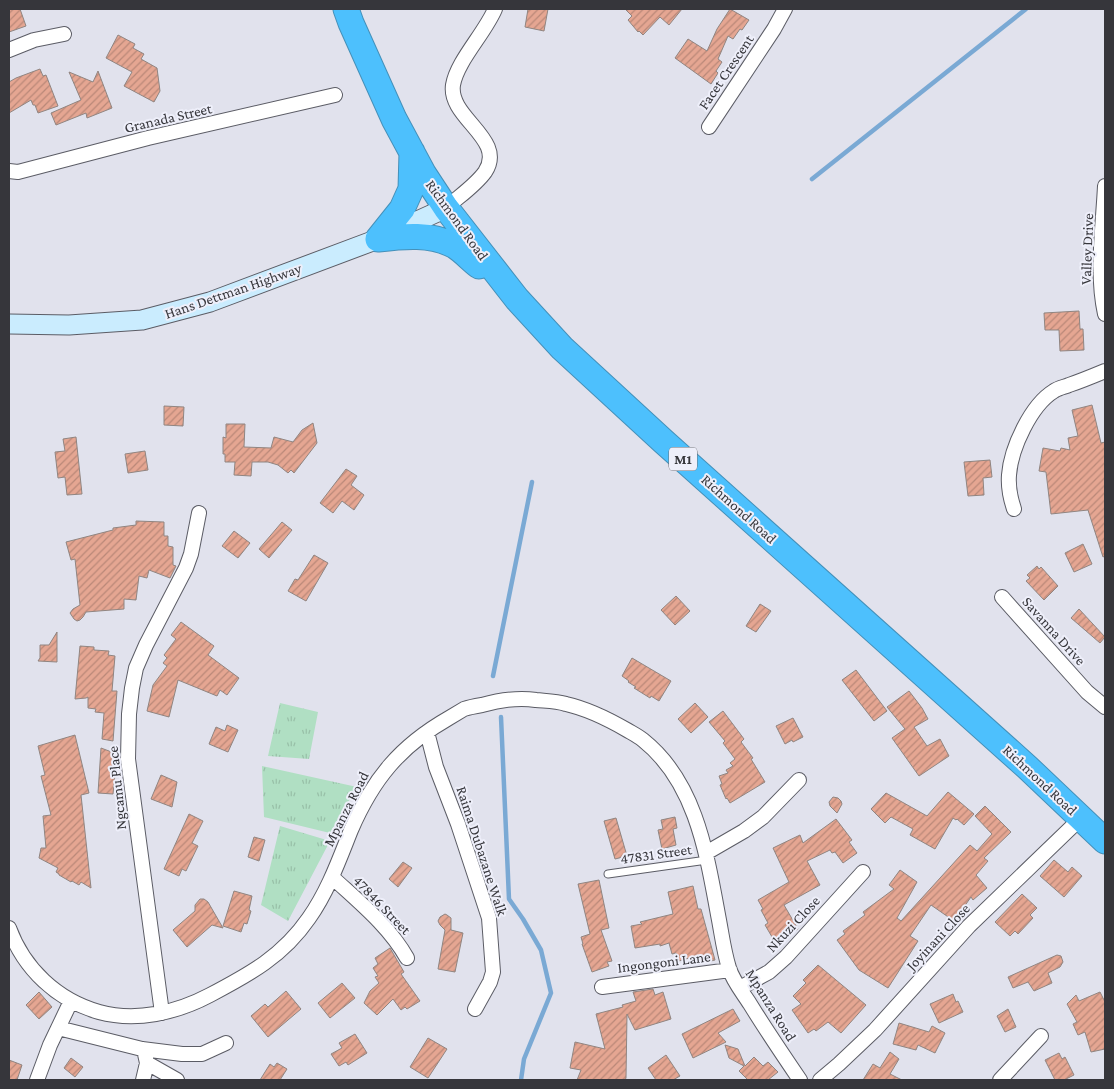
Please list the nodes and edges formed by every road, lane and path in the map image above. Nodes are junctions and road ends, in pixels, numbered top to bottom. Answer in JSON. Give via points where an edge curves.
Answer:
{"nodes":[{"id":1,"x":346,"y":9,"type":"edge"},
{"id":2,"x":495,"y":9,"type":"edge"},
{"id":3,"x":785,"y":9,"type":"edge"},
{"id":4,"x":64,"y":34,"type":"dead end"},
{"id":5,"x":9,"y":50,"type":"edge"},
{"id":6,"x":335,"y":95,"type":"dead end"},
{"id":7,"x":709,"y":127,"type":"dead end"},
{"id":8,"x":412,"y":152,"type":"junction"},
{"id":9,"x":9,"y":171,"type":"edge"},
{"id":10,"x":1105,"y":186,"type":"edge"},
{"id":11,"x":446,"y":208,"type":"junction"},
{"id":12,"x":378,"y":239,"type":"junction"},
{"id":13,"x":1103,"y":255,"type":"edge"},
{"id":14,"x":517,"y":299,"type":"junction"},
{"id":15,"x":1105,"y":314,"type":"edge"},
{"id":16,"x":9,"y":324,"type":"edge"},
{"id":17,"x":1105,"y":372,"type":"edge"},
{"id":18,"x":1014,"y":509,"type":"dead end"},
{"id":19,"x":199,"y":513,"type":"dead end"},
{"id":20,"x":1002,"y":596,"type":"dead end"},
{"id":21,"x":1105,"y":707,"type":"edge"},
{"id":22,"x":427,"y":732,"type":"junction"},
{"id":23,"x":799,"y":780,"type":"dead end"},
{"id":24,"x":1081,"y":818,"type":"junction"},
{"id":25,"x":1105,"y":841,"type":"edge"},
{"id":26,"x":706,"y":857,"type":"junction"},
{"id":27,"x":863,"y":872,"type":"dead end"},
{"id":28,"x":608,"y":874,"type":"dead end"},
{"id":29,"x":332,"y":877,"type":"junction"},
{"id":30,"x":9,"y":928,"type":"edge"},
{"id":31,"x":407,"y":958,"type":"dead end"},
{"id":32,"x":730,"y":970,"type":"junction"},
{"id":33,"x":602,"y":987,"type":"dead end"},
{"id":34,"x":740,"y":988,"type":"junction"},
{"id":35,"x":71,"y":1001,"type":"junction"},
{"id":36,"x":475,"y":1009,"type":"dead end"},
{"id":37,"x":162,"y":1013,"type":"junction"},
{"id":38,"x":58,"y":1028,"type":"junction"},
{"id":39,"x":1041,"y":1036,"type":"dead end"},
{"id":40,"x":226,"y":1043,"type":"dead end"},
{"id":41,"x":142,"y":1049,"type":"junction"},
{"id":42,"x":147,"y":1063,"type":"junction"},
{"id":43,"x":36,"y":1080,"type":"edge"},
{"id":44,"x":143,"y":1080,"type":"edge"},
{"id":45,"x":177,"y":1080,"type":"edge"},
{"id":46,"x":800,"y":1080,"type":"edge"},
{"id":47,"x":820,"y":1080,"type":"edge"},
{"id":48,"x":1000,"y":1080,"type":"edge"}],
"edges":[{"from":1,"to":8,"type":"highway","name":"Richmond Road","number":"M1","via":[[394,119]]},
{"from":2,"to":11,"type":"street","via":[[462,63],[453,86],[453,98],[480,134],[490,158],[485,171]]},
{"from":3,"to":7,"type":"street","name":"Facet Crescent"},
{"from":4,"to":5,"type":"street","via":[[34,40]]},
{"from":6,"to":9,"type":"street","name":"Granada Street","via":[[18,172]]},
{"from":8,"to":11,"type":"highway","name":"Richmond Road","number":"M1"},
{"from":8,"to":12,"type":"highway","via":[[411,189],[402,209]]},
{"from":10,"to":13,"type":"street","name":"Valley Drive"},
{"from":11,"to":12,"type":"street","name":"Hans Dettman Highway"},
{"from":11,"to":14,"type":"highway","name":"Richmond Road","number":"M1"},
{"from":12,"to":14,"type":"highway","via":[[421,236],[456,246]]},
{"from":12,"to":16,"type":"street","name":"Hans Dettman Highway","via":[[210,302],[142,320],[69,325]]},
{"from":13,"to":15,"type":"street","name":"Valley Drive"},
{"from":14,"to":24,"type":"highway","name":"Richmond Road","number":"M1","via":[[562,348],[627,408]]},
{"from":17,"to":18,"type":"street","via":[[1054,391],[1032,413],[1013,454],[1009,473],[1009,493]]},
{"from":19,"to":37,"type":"street","name":"Ngcamu Place","via":[[192,554],[136,668],[129,714],[128,758]]},
{"from":20,"to":21,"type":"street","name":"Savanna Drive"},
{"from":22,"to":26,"type":"street","name":"Mpanza Road","via":[[465,709],[522,698],[566,704],[605,717],[642,739],[663,760],[684,792],[696,819]]},
{"from":22,"to":29,"type":"street","name":"Mpanza Road","via":[[413,741],[378,780]]},
{"from":22,"to":36,"type":"street","name":"Raima Dubazane Walk","via":[[489,918],[493,972]]},
{"from":23,"to":26,"type":"street","via":[[763,817]]},
{"from":24,"to":25,"type":"highway","name":"Richmond Road","number":"M1"},
{"from":24,"to":47,"type":"street","name":"Joyinani Close","via":[[969,926],[875,1030]]},
{"from":26,"to":28,"type":"lane","name":"47831 Street"},
{"from":26,"to":32,"type":"street","name":"Mpanza Road"},
{"from":27,"to":34,"type":"street","name":"Nkuzi Close","via":[[786,957],[769,972]]},
{"from":29,"to":31,"type":"street","name":"47846 Street","via":[[384,926]]},
{"from":29,"to":37,"type":"street","name":"Mpanza Road","via":[[297,935],[276,955],[247,976],[198,1001]]},
{"from":30,"to":35,"type":"street","name":"Mpanza Road","via":[[15,944],[34,971],[53,990]]},
{"from":32,"to":33,"type":"street","name":"Ingongoni Lane"},
{"from":32,"to":34,"type":"street","name":"Mpanza Road"},
{"from":34,"to":46,"type":"street","name":"Mpanza Road"},
{"from":35,"to":37,"type":"street","name":"Mpanza Road","via":[[113,1016]]},
{"from":35,"to":38,"type":"street"},
{"from":38,"to":41,"type":"street"},
{"from":38,"to":43,"type":"street"},
{"from":39,"to":48,"type":"street"},
{"from":40,"to":41,"type":"street","via":[[193,1055]]},
{"from":41,"to":42,"type":"street"},
{"from":42,"to":44,"type":"street"},
{"from":42,"to":45,"type":"street"}]}
